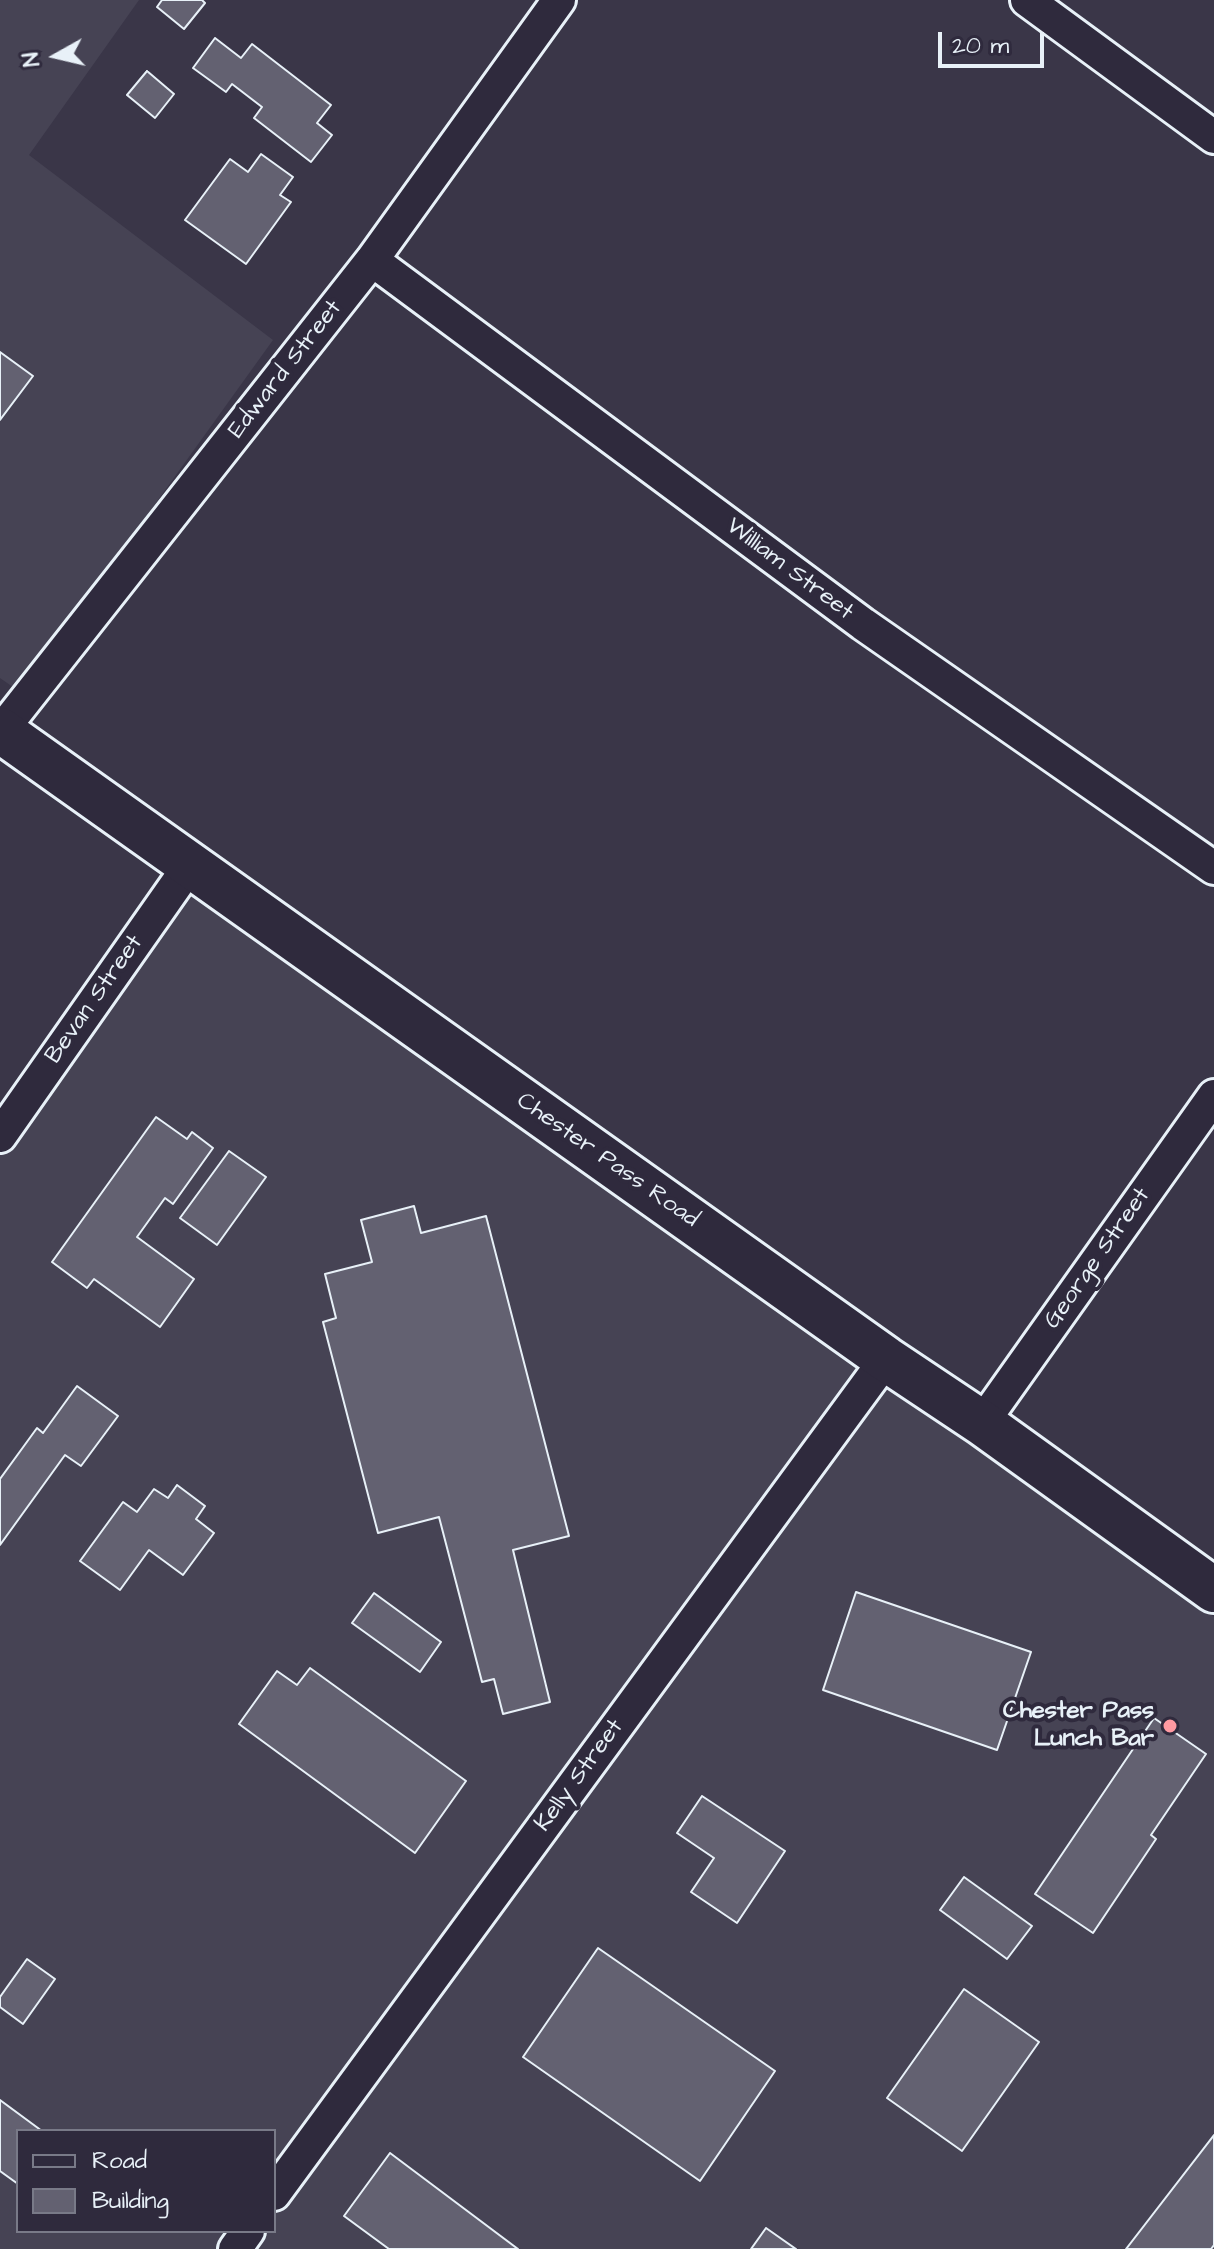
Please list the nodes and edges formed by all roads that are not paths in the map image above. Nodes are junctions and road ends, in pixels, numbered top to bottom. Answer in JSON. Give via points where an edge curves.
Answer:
{"nodes":[{"id":1,"x":559,"y":0,"type":"edge"},
{"id":2,"x":1027,"y":0,"type":"edge"},
{"id":3,"x":1162,"y":98,"type":"junction"},
{"id":4,"x":1214,"y":109,"type":"edge"},
{"id":5,"x":1214,"y":137,"type":"edge"},
{"id":6,"x":372,"y":260,"type":"junction"},
{"id":7,"x":1,"y":730,"type":"edge"},
{"id":8,"x":190,"y":865,"type":"junction"},
{"id":9,"x":1214,"y":868,"type":"edge"},
{"id":10,"x":1214,"y":1096,"type":"edge"},
{"id":11,"x":0,"y":1136,"type":"edge"},
{"id":12,"x":886,"y":1359,"type":"junction"},
{"id":13,"x":982,"y":1423,"type":"junction"},
{"id":14,"x":1214,"y":1590,"type":"edge"},
{"id":15,"x":276,"y":2191,"type":"edge"}],
"edges":[{"from":1,"to":6,"type":"street","name":"Edward Street"},
{"from":2,"to":3,"type":"street"},
{"from":3,"to":4,"type":"street"},
{"from":3,"to":5,"type":"street"},
{"from":6,"to":7,"type":"street","name":"Edward Street"},
{"from":6,"to":9,"type":"street","name":"William Street","via":[[863,624]]},
{"from":7,"to":8,"type":"highway","name":"Chester Pass Road"},
{"from":8,"to":11,"type":"street","name":"Bevan Street"},
{"from":8,"to":12,"type":"highway","name":"Chester Pass Road"},
{"from":10,"to":13,"type":"street","name":"George Street"},
{"from":12,"to":13,"type":"highway","name":"Chester Pass Road"},
{"from":12,"to":15,"type":"street","name":"Kelly Street"},
{"from":13,"to":14,"type":"highway","name":"Chester Pass Road"}]}
